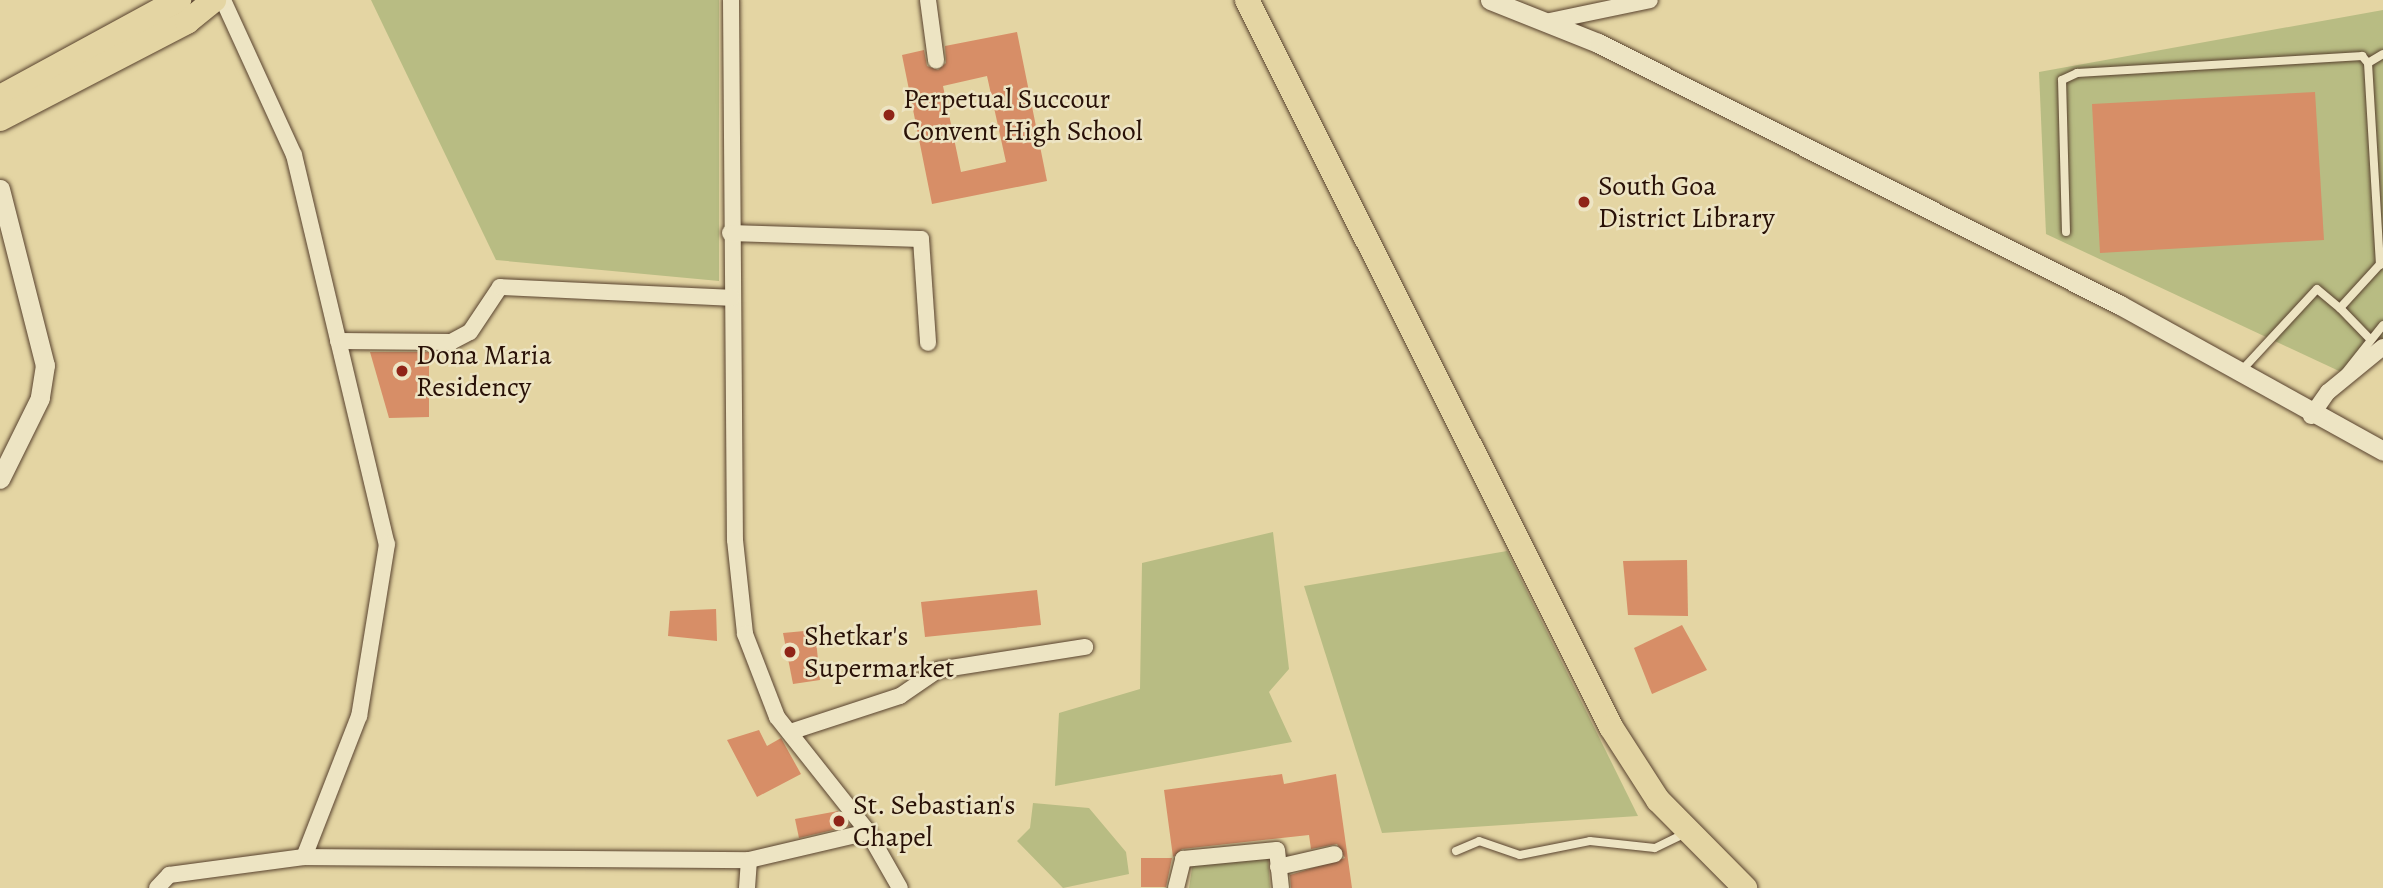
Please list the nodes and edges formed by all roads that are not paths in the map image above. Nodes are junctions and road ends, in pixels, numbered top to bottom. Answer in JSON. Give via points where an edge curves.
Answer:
{"nodes":[{"id":1,"x":179,"y":0,"type":"edge"},
{"id":2,"x":214,"y":0,"type":"edge"},
{"id":3,"x":223,"y":0,"type":"edge"},
{"id":4,"x":731,"y":0,"type":"edge"},
{"id":5,"x":928,"y":0,"type":"edge"},
{"id":6,"x":1247,"y":0,"type":"edge"},
{"id":7,"x":1490,"y":0,"type":"edge"},
{"id":8,"x":1650,"y":0,"type":"edge"},
{"id":9,"x":1545,"y":22,"type":"junction"},
{"id":10,"x":2383,"y":54,"type":"edge"},
{"id":11,"x":936,"y":60,"type":"dead end"},
{"id":12,"x":2368,"y":63,"type":"junction"},
{"id":13,"x":0,"y":97,"type":"edge"},
{"id":14,"x":0,"y":118,"type":"edge"},
{"id":15,"x":0,"y":189,"type":"edge"},
{"id":16,"x":2066,"y":232,"type":"dead end"},
{"id":17,"x":730,"y":233,"type":"junction"},
{"id":18,"x":2381,"y":263,"type":"edge"},
{"id":19,"x":732,"y":298,"type":"junction"},
{"id":20,"x":2340,"y":308,"type":"junction"},
{"id":21,"x":2383,"y":325,"type":"edge"},
{"id":22,"x":338,"y":341,"type":"junction"},
{"id":23,"x":928,"y":343,"type":"dead end"},
{"id":24,"x":2377,"y":343,"type":"edge"},
{"id":25,"x":2239,"y":374,"type":"junction"},
{"id":26,"x":2311,"y":416,"type":"junction"},
{"id":27,"x":2383,"y":451,"type":"edge"},
{"id":28,"x":0,"y":479,"type":"edge"},
{"id":29,"x":1085,"y":647,"type":"dead end"},
{"id":30,"x":790,"y":732,"type":"junction"},
{"id":31,"x":869,"y":832,"type":"junction"},
{"id":32,"x":1689,"y":832,"type":"junction"},
{"id":33,"x":1457,"y":850,"type":"dead end"},
{"id":34,"x":1335,"y":854,"type":"dead end"},
{"id":35,"x":303,"y":857,"type":"junction"},
{"id":36,"x":749,"y":860,"type":"junction"},
{"id":37,"x":1279,"y":867,"type":"junction"},
{"id":38,"x":157,"y":888,"type":"edge"},
{"id":39,"x":747,"y":888,"type":"edge"},
{"id":40,"x":900,"y":888,"type":"edge"},
{"id":41,"x":1176,"y":888,"type":"edge"},
{"id":42,"x":1281,"y":888,"type":"edge"},
{"id":43,"x":1745,"y":888,"type":"edge"}],
"edges":[{"from":1,"to":13,"type":"main road"},
{"from":2,"to":14,"type":"main road","via":[[187,22]]},
{"from":3,"to":22,"type":"street","via":[[294,155]]},
{"from":4,"to":17,"type":"street"},
{"from":5,"to":11,"type":"street"},
{"from":6,"to":32,"type":"main road","via":[[1611,727],[1658,800]]},
{"from":7,"to":9,"type":"street"},
{"from":8,"to":9,"type":"street"},
{"from":9,"to":25,"type":"street","via":[[2120,305]]},
{"from":10,"to":12,"type":"lane"},
{"from":12,"to":16,"type":"lane","via":[[2348,57],[2077,73],[2062,80]]},
{"from":12,"to":18,"type":"lane"},
{"from":15,"to":28,"type":"street","via":[[45,365],[40,398]]},
{"from":17,"to":19,"type":"street"},
{"from":17,"to":23,"type":"street","via":[[921,239]]},
{"from":18,"to":20,"type":"lane"},
{"from":19,"to":22,"type":"street","via":[[500,287],[470,332],[451,342]]},
{"from":19,"to":30,"type":"street","via":[[735,540],[745,634],[777,717]]},
{"from":20,"to":24,"type":"lane"},
{"from":20,"to":25,"type":"lane","via":[[2317,289]]},
{"from":21,"to":24,"type":"lane"},
{"from":22,"to":35,"type":"street","via":[[387,544],[359,716]]},
{"from":24,"to":26,"type":"street"},
{"from":25,"to":26,"type":"street"},
{"from":26,"to":27,"type":"street"},
{"from":29,"to":30,"type":"street","via":[[937,670],[900,696]]},
{"from":30,"to":31,"type":"street"},
{"from":31,"to":36,"type":"street"},
{"from":31,"to":40,"type":"street"},
{"from":32,"to":33,"type":"lane","via":[[1655,848],[1590,841],[1520,855],[1479,841]]},
{"from":32,"to":43,"type":"main road"},
{"from":34,"to":37,"type":"street"},
{"from":35,"to":36,"type":"street"},
{"from":35,"to":38,"type":"street","via":[[169,875]]},
{"from":36,"to":39,"type":"street"},
{"from":37,"to":41,"type":"street","via":[[1277,850],[1183,859]]},
{"from":37,"to":42,"type":"street"}]}
